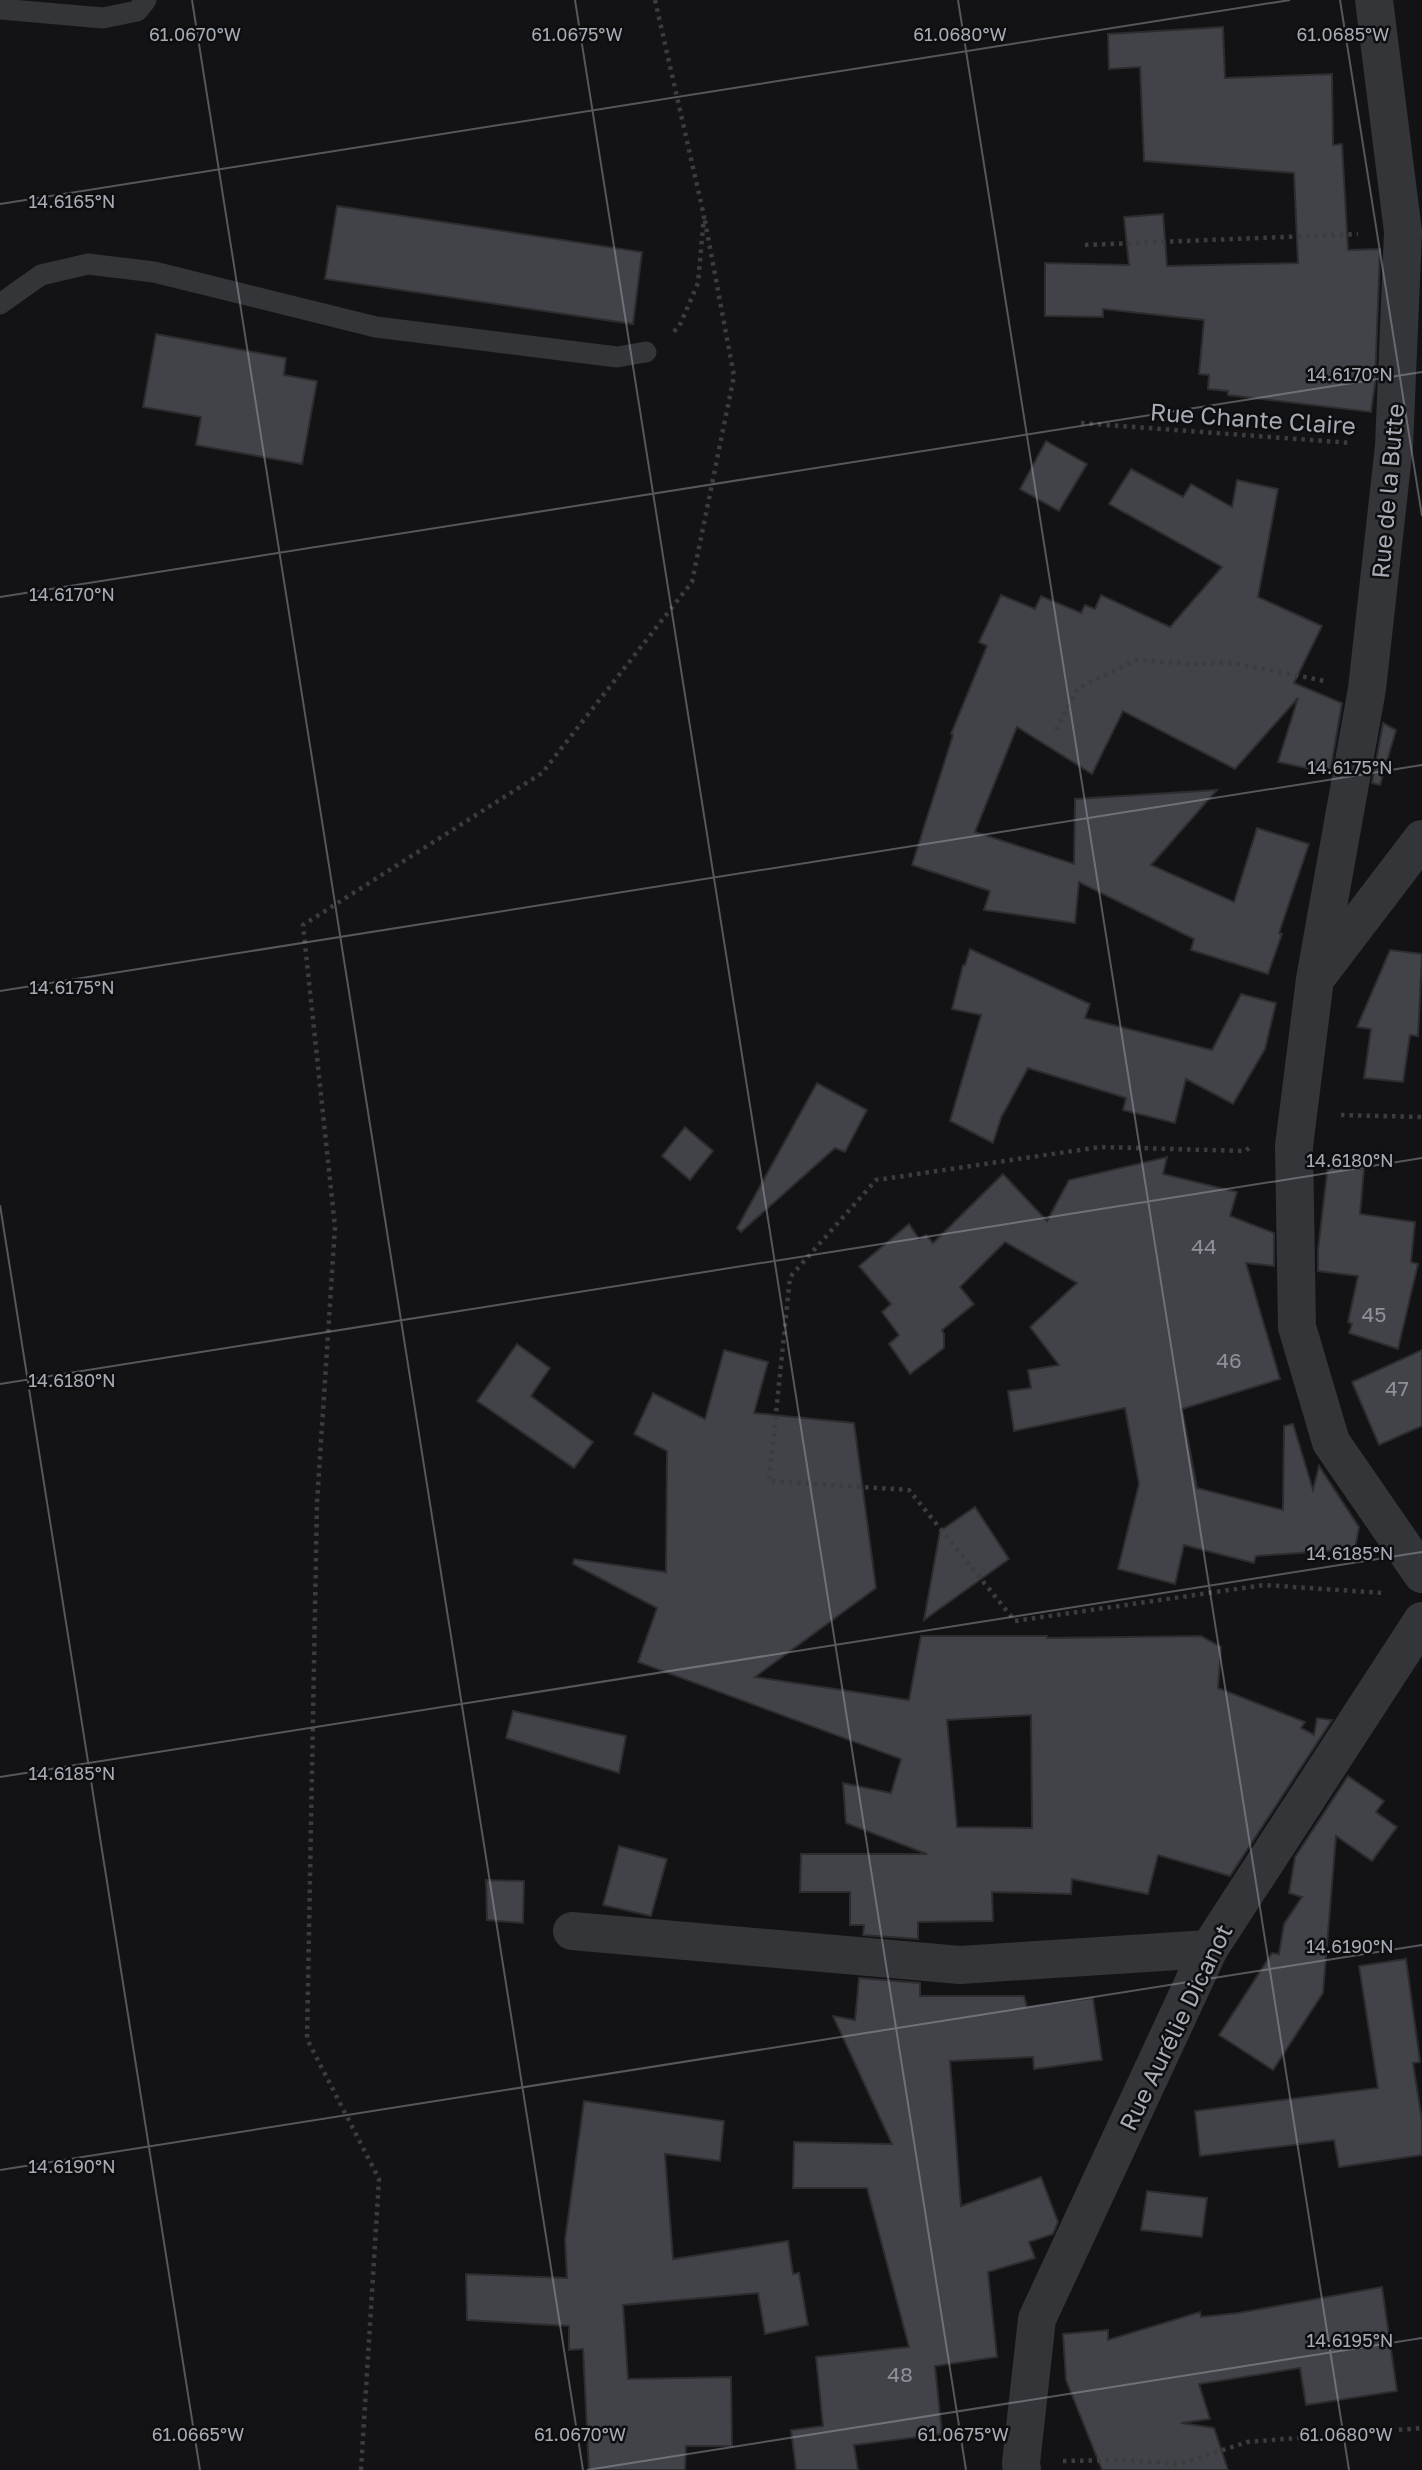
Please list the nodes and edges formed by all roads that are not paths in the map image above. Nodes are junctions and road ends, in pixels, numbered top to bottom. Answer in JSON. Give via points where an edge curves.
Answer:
{"nodes":[{"id":1,"x":146,"y":0,"type":"edge"},
{"id":2,"x":1374,"y":0,"type":"edge"},
{"id":3,"x":0,"y":9,"type":"edge"},
{"id":4,"x":0,"y":304,"type":"edge"},
{"id":5,"x":646,"y":352,"type":"road end"},
{"id":6,"x":1422,"y":839,"type":"edge"},
{"id":7,"x":1315,"y":979,"type":"junction"},
{"id":8,"x":1409,"y":1584,"type":"edge"},
{"id":9,"x":1422,"y":1621,"type":"edge"},
{"id":10,"x":572,"y":1931,"type":"dead end"},
{"id":11,"x":1209,"y":1948,"type":"junction"},
{"id":12,"x":1021,"y":2466,"type":"edge"}],
"edges":[{"from":1,"to":3,"type":"lane","via":[[137,10],[103,18]]},
{"from":2,"to":7,"type":"street","name":"Rue de la Butte","via":[[1403,232],[1394,446],[1367,689]]},
{"from":4,"to":5,"type":"lane","via":[[41,275],[88,264],[154,272],[376,327],[617,357]]},
{"from":6,"to":7,"type":"street"},
{"from":7,"to":8,"type":"street","name":"Rue de la Butte","via":[[1294,1146],[1297,1327],[1331,1442]]},
{"from":9,"to":11,"type":"street","name":"Rue Aurélie Dicanot"},
{"from":10,"to":11,"type":"street","via":[[960,1965]]},
{"from":11,"to":12,"type":"street","name":"Rue Aurélie Dicanot","via":[[1037,2319]]}]}
